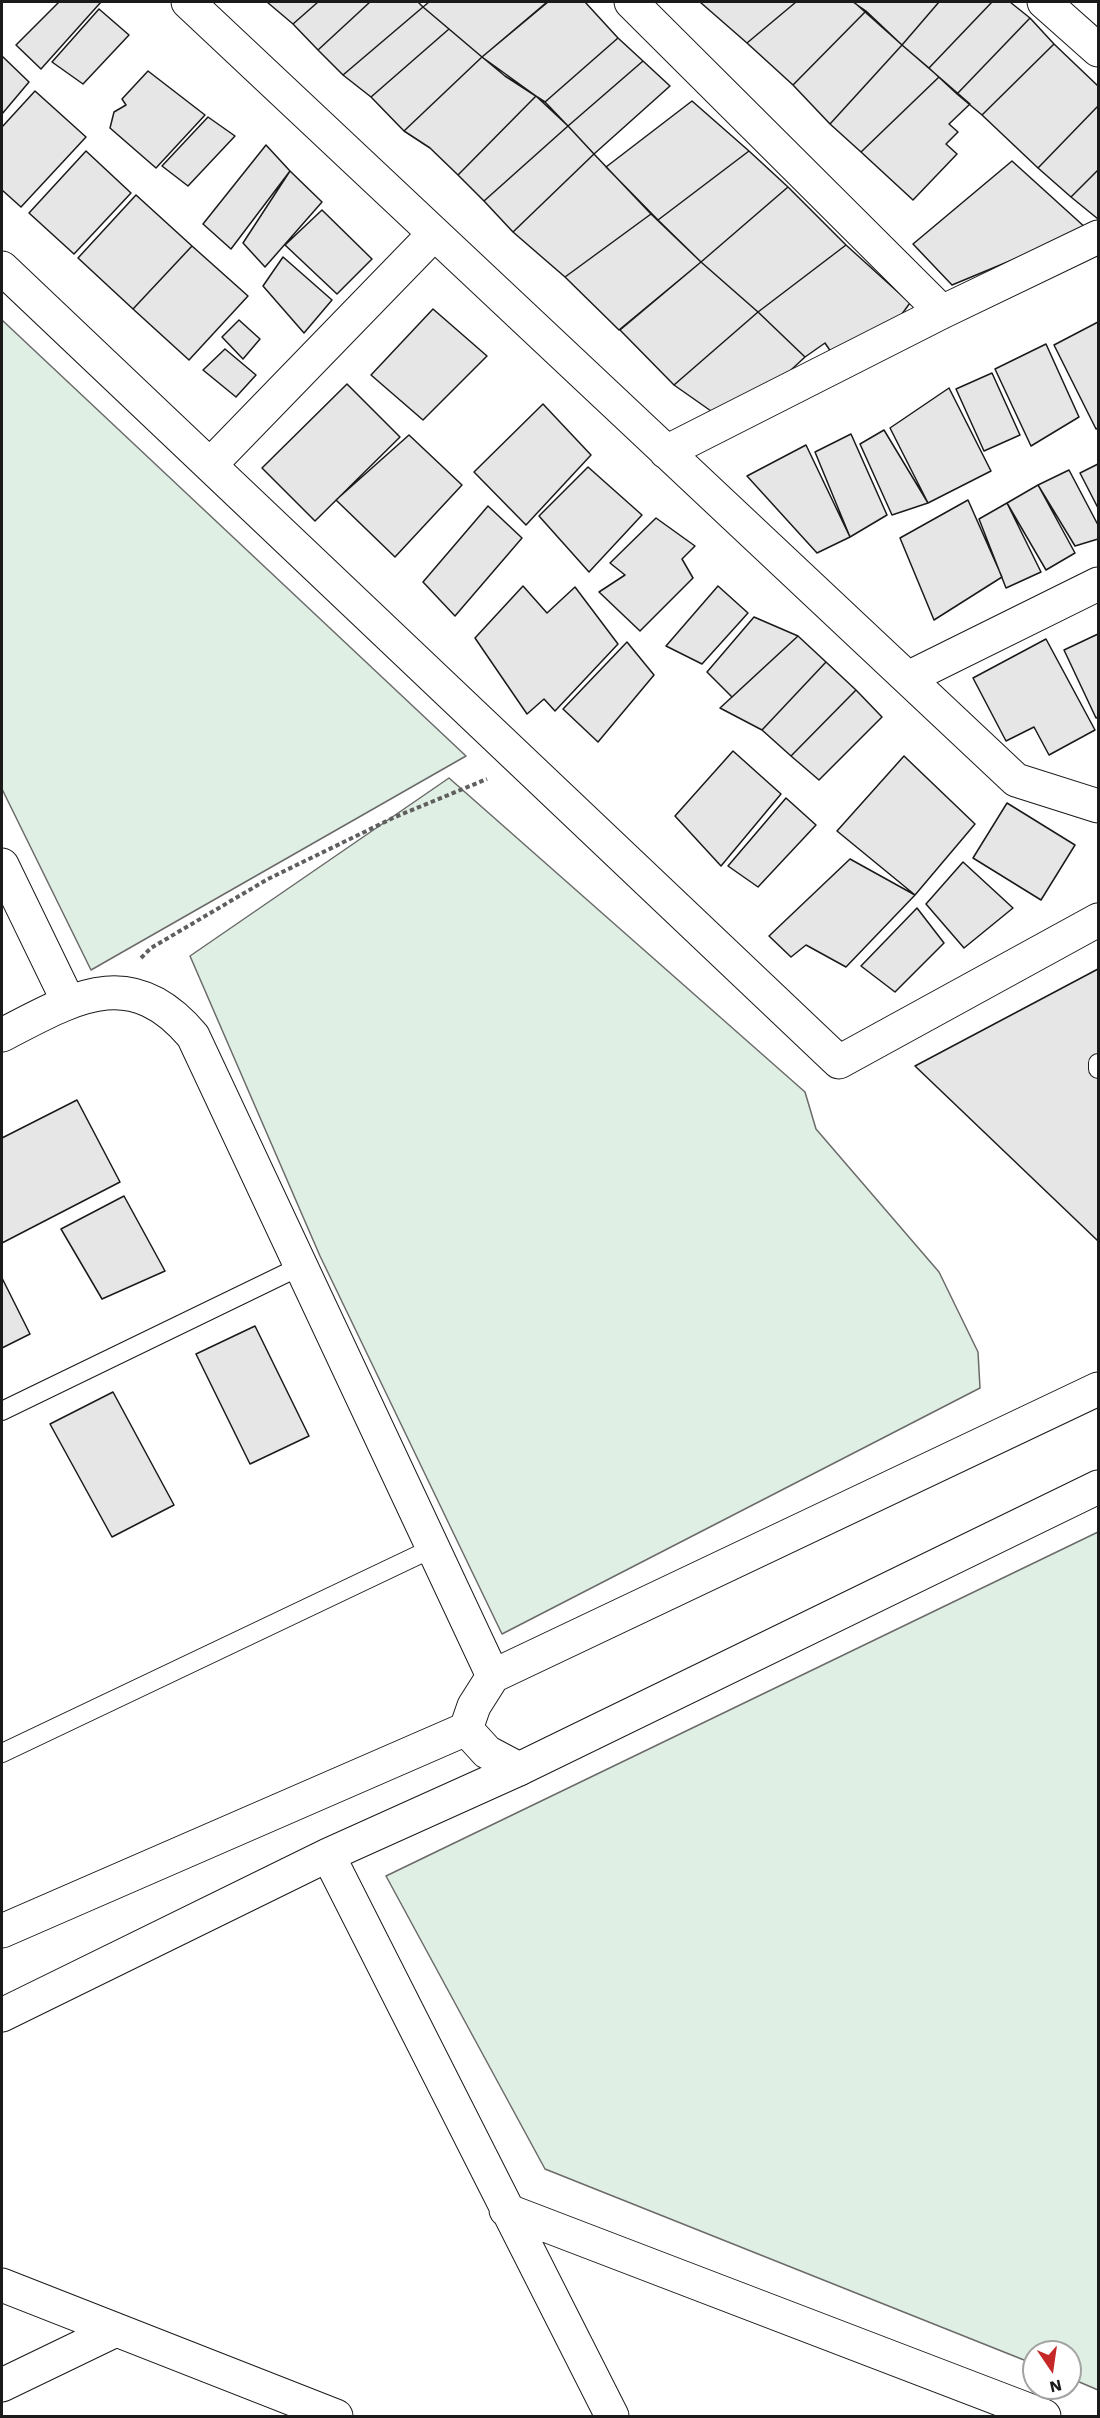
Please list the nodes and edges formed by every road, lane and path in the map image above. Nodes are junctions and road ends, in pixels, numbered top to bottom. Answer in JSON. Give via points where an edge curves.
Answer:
{"nodes":[{"id":1,"x":188,"y":2,"type":"edge"},
{"id":2,"x":631,"y":2,"type":"edge"},
{"id":3,"x":1044,"y":2,"type":"edge"},
{"id":4,"x":1098,"y":50,"type":"edge"},
{"id":5,"x":434,"y":234,"type":"junction"},
{"id":6,"x":1098,"y":237,"type":"edge"},
{"id":7,"x":2,"y":268,"type":"edge"},
{"id":8,"x":942,"y":312,"type":"junction"},
{"id":9,"x":666,"y":452,"type":"junction"},
{"id":10,"x":210,"y":465,"type":"junction"},
{"id":11,"x":1098,"y":584,"type":"edge"},
{"id":12,"x":908,"y":678,"type":"junction"},
{"id":13,"x":524,"y":763,"type":"junction"},
{"id":14,"x":1098,"y":806,"type":"edge"},
{"id":15,"x":2,"y":865,"type":"edge"},
{"id":16,"x":1098,"y":920,"type":"edge"},
{"id":17,"x":105,"y":992,"type":"junction"},
{"id":18,"x":68,"y":1001,"type":"junction"},
{"id":19,"x":2,"y":1035,"type":"edge"},
{"id":20,"x":1098,"y":1063,"type":"edge"},
{"id":21,"x":1098,"y":1069,"type":"edge"},
{"id":22,"x":301,"y":1266,"type":"junction"},
{"id":23,"x":1098,"y":1389,"type":"edge"},
{"id":24,"x":2,"y":1411,"type":"edge"},
{"id":25,"x":1098,"y":1487,"type":"edge"},
{"id":26,"x":433,"y":1548,"type":"junction"},
{"id":27,"x":493,"y":1676,"type":"junction"},
{"id":28,"x":466,"y":1729,"type":"junction"},
{"id":29,"x":2,"y":1753,"type":"edge"},
{"id":30,"x":519,"y":1769,"type":"junction"},
{"id":31,"x":328,"y":1855,"type":"junction"},
{"id":32,"x":2,"y":1931,"type":"edge"},
{"id":33,"x":2,"y":2015,"type":"edge"},
{"id":34,"x":506,"y":2210,"type":"junction"},
{"id":35,"x":2,"y":2285,"type":"edge"},
{"id":36,"x":116,"y":2330,"type":"junction"},
{"id":37,"x":2,"y":2385,"type":"edge"},
{"id":38,"x":336,"y":2416,"type":"edge"},
{"id":39,"x":612,"y":2416,"type":"edge"},
{"id":40,"x":1044,"y":2416,"type":"edge"}],
"edges":[{"from":1,"to":5,"type":"street"},
{"from":2,"to":8,"type":"street"},
{"from":3,"to":4,"type":"street"},
{"from":5,"to":9,"type":"street"},
{"from":5,"to":10,"type":"street"},
{"from":6,"to":8,"type":"street"},
{"from":7,"to":10,"type":"street"},
{"from":8,"to":9,"type":"street"},
{"from":9,"to":12,"type":"street"},
{"from":10,"to":13,"type":"street"},
{"from":11,"to":12,"type":"street"},
{"from":12,"to":14,"type":"street","via":[[1016,780]]},
{"from":13,"to":16,"type":"street","via":[[839,1062]]},
{"from":13,"to":17,"type":"path","via":[[394,817],[268,879],[151,948]]},
{"from":15,"to":18,"type":"street"},
{"from":17,"to":18,"type":"street"},
{"from":17,"to":22,"type":"street","via":[[145,998],[171,1014],[193,1036]]},
{"from":18,"to":19,"type":"street"},
{"from":20,"to":21,"type":"lane"},
{"from":22,"to":24,"type":"lane"},
{"from":22,"to":26,"type":"street"},
{"from":23,"to":27,"type":"street"},
{"from":25,"to":30,"type":"street"},
{"from":26,"to":27,"type":"street"},
{"from":26,"to":29,"type":"lane"},
{"from":27,"to":28,"type":"street","via":[[474,1706]]},
{"from":28,"to":30,"type":"street","via":[[487,1752]]},
{"from":28,"to":32,"type":"street"},
{"from":30,"to":31,"type":"street"},
{"from":31,"to":33,"type":"street"},
{"from":31,"to":34,"type":"street"},
{"from":34,"to":39,"type":"street"},
{"from":34,"to":40,"type":"street"},
{"from":35,"to":36,"type":"street"},
{"from":36,"to":37,"type":"street"},
{"from":36,"to":38,"type":"street"}]}
